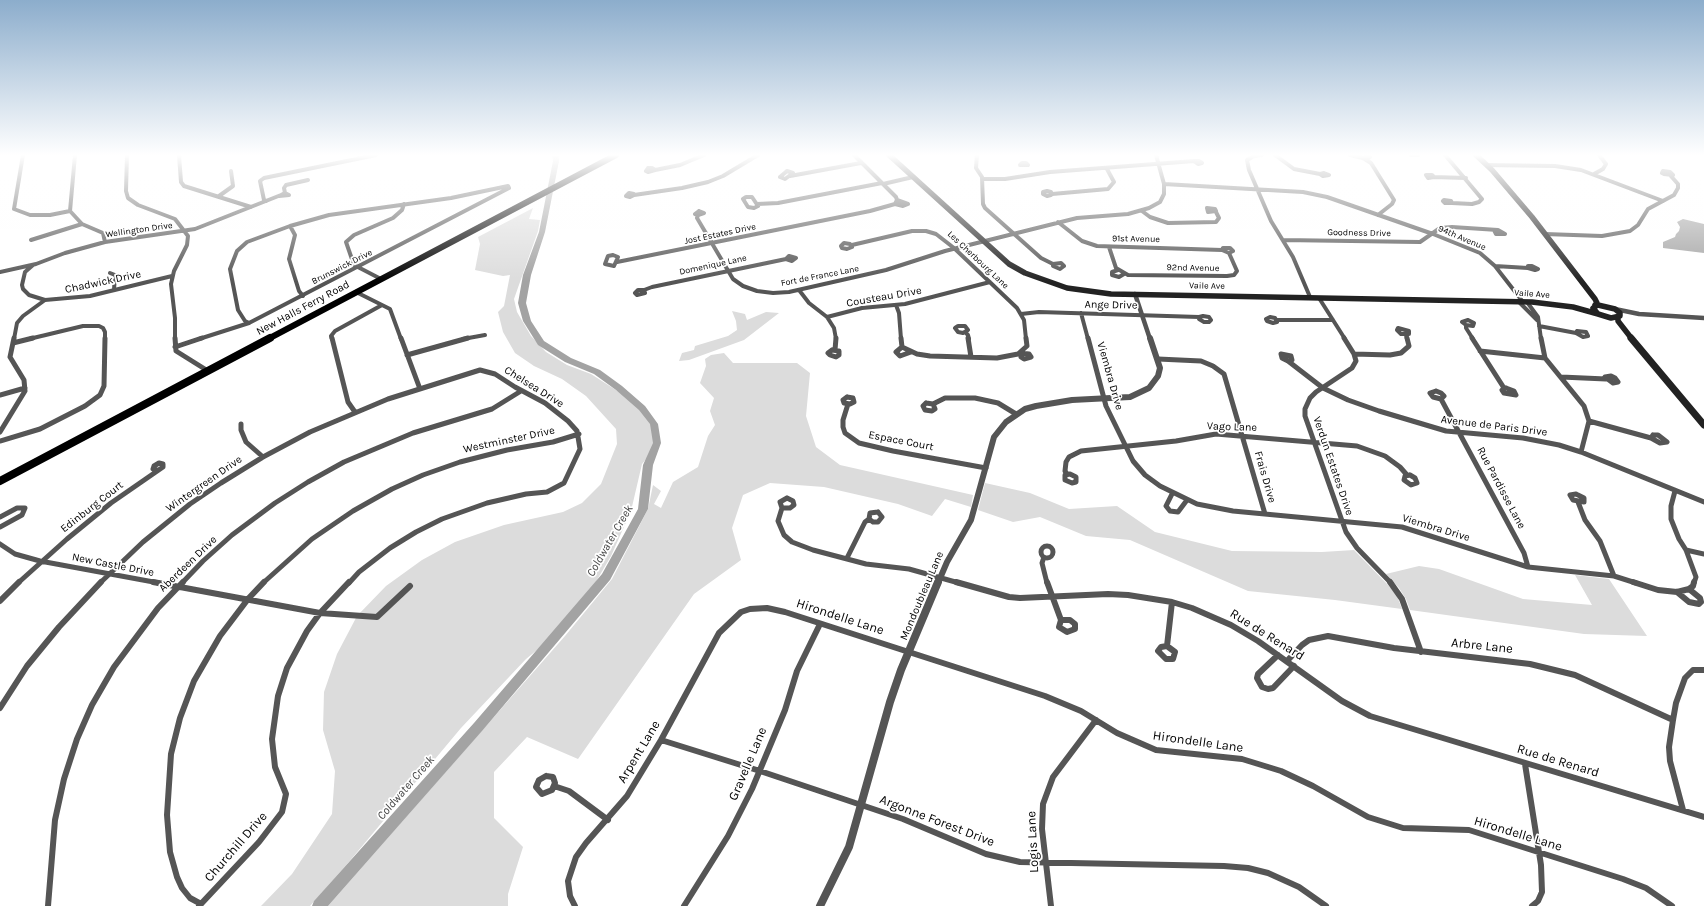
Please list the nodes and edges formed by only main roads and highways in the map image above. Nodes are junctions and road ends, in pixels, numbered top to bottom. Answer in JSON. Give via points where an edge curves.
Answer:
{"nodes":[{"id":1,"x":537,"y":197,"type":"edge"},
{"id":2,"x":935,"y":197,"type":"edge"},
{"id":3,"x":1514,"y":197,"type":"edge"},
{"id":4,"x":1585,"y":285,"type":"junction"},
{"id":5,"x":1594,"y":306,"type":"junction"},
{"id":6,"x":1573,"y":307,"type":"junction"},
{"id":7,"x":1613,"y":308,"type":"junction"},
{"id":8,"x":1600,"y":315,"type":"junction"},
{"id":9,"x":1619,"y":317,"type":"junction"},
{"id":10,"x":1625,"y":331,"type":"junction"},
{"id":11,"x":1704,"y":425,"type":"edge"},
{"id":12,"x":0,"y":480,"type":"edge"}],
"edges":[{"from":1,"to":12,"type":"main road","name":"New Halls Ferry Road"},
{"from":2,"to":6,"type":"main road","name":"Vaile Ave","via":[[1009,264],[1042,280],[1081,291],[1523,302]]},
{"from":3,"to":4,"type":"main road"},
{"from":4,"to":5,"type":"main road","via":[[1597,301]]},
{"from":4,"to":7,"type":"main road"},
{"from":5,"to":6,"type":"main road"},
{"from":5,"to":7,"type":"main road"},
{"from":5,"to":8,"type":"main road","via":[[1594,310]]},
{"from":6,"to":8,"type":"main road"},
{"from":7,"to":9,"type":"main road","via":[[1620,313]]},
{"from":8,"to":9,"type":"main road"},
{"from":8,"to":10,"type":"main road"},
{"from":9,"to":10,"type":"main road","via":[[1618,321]]},
{"from":10,"to":11,"type":"main road"}]}
